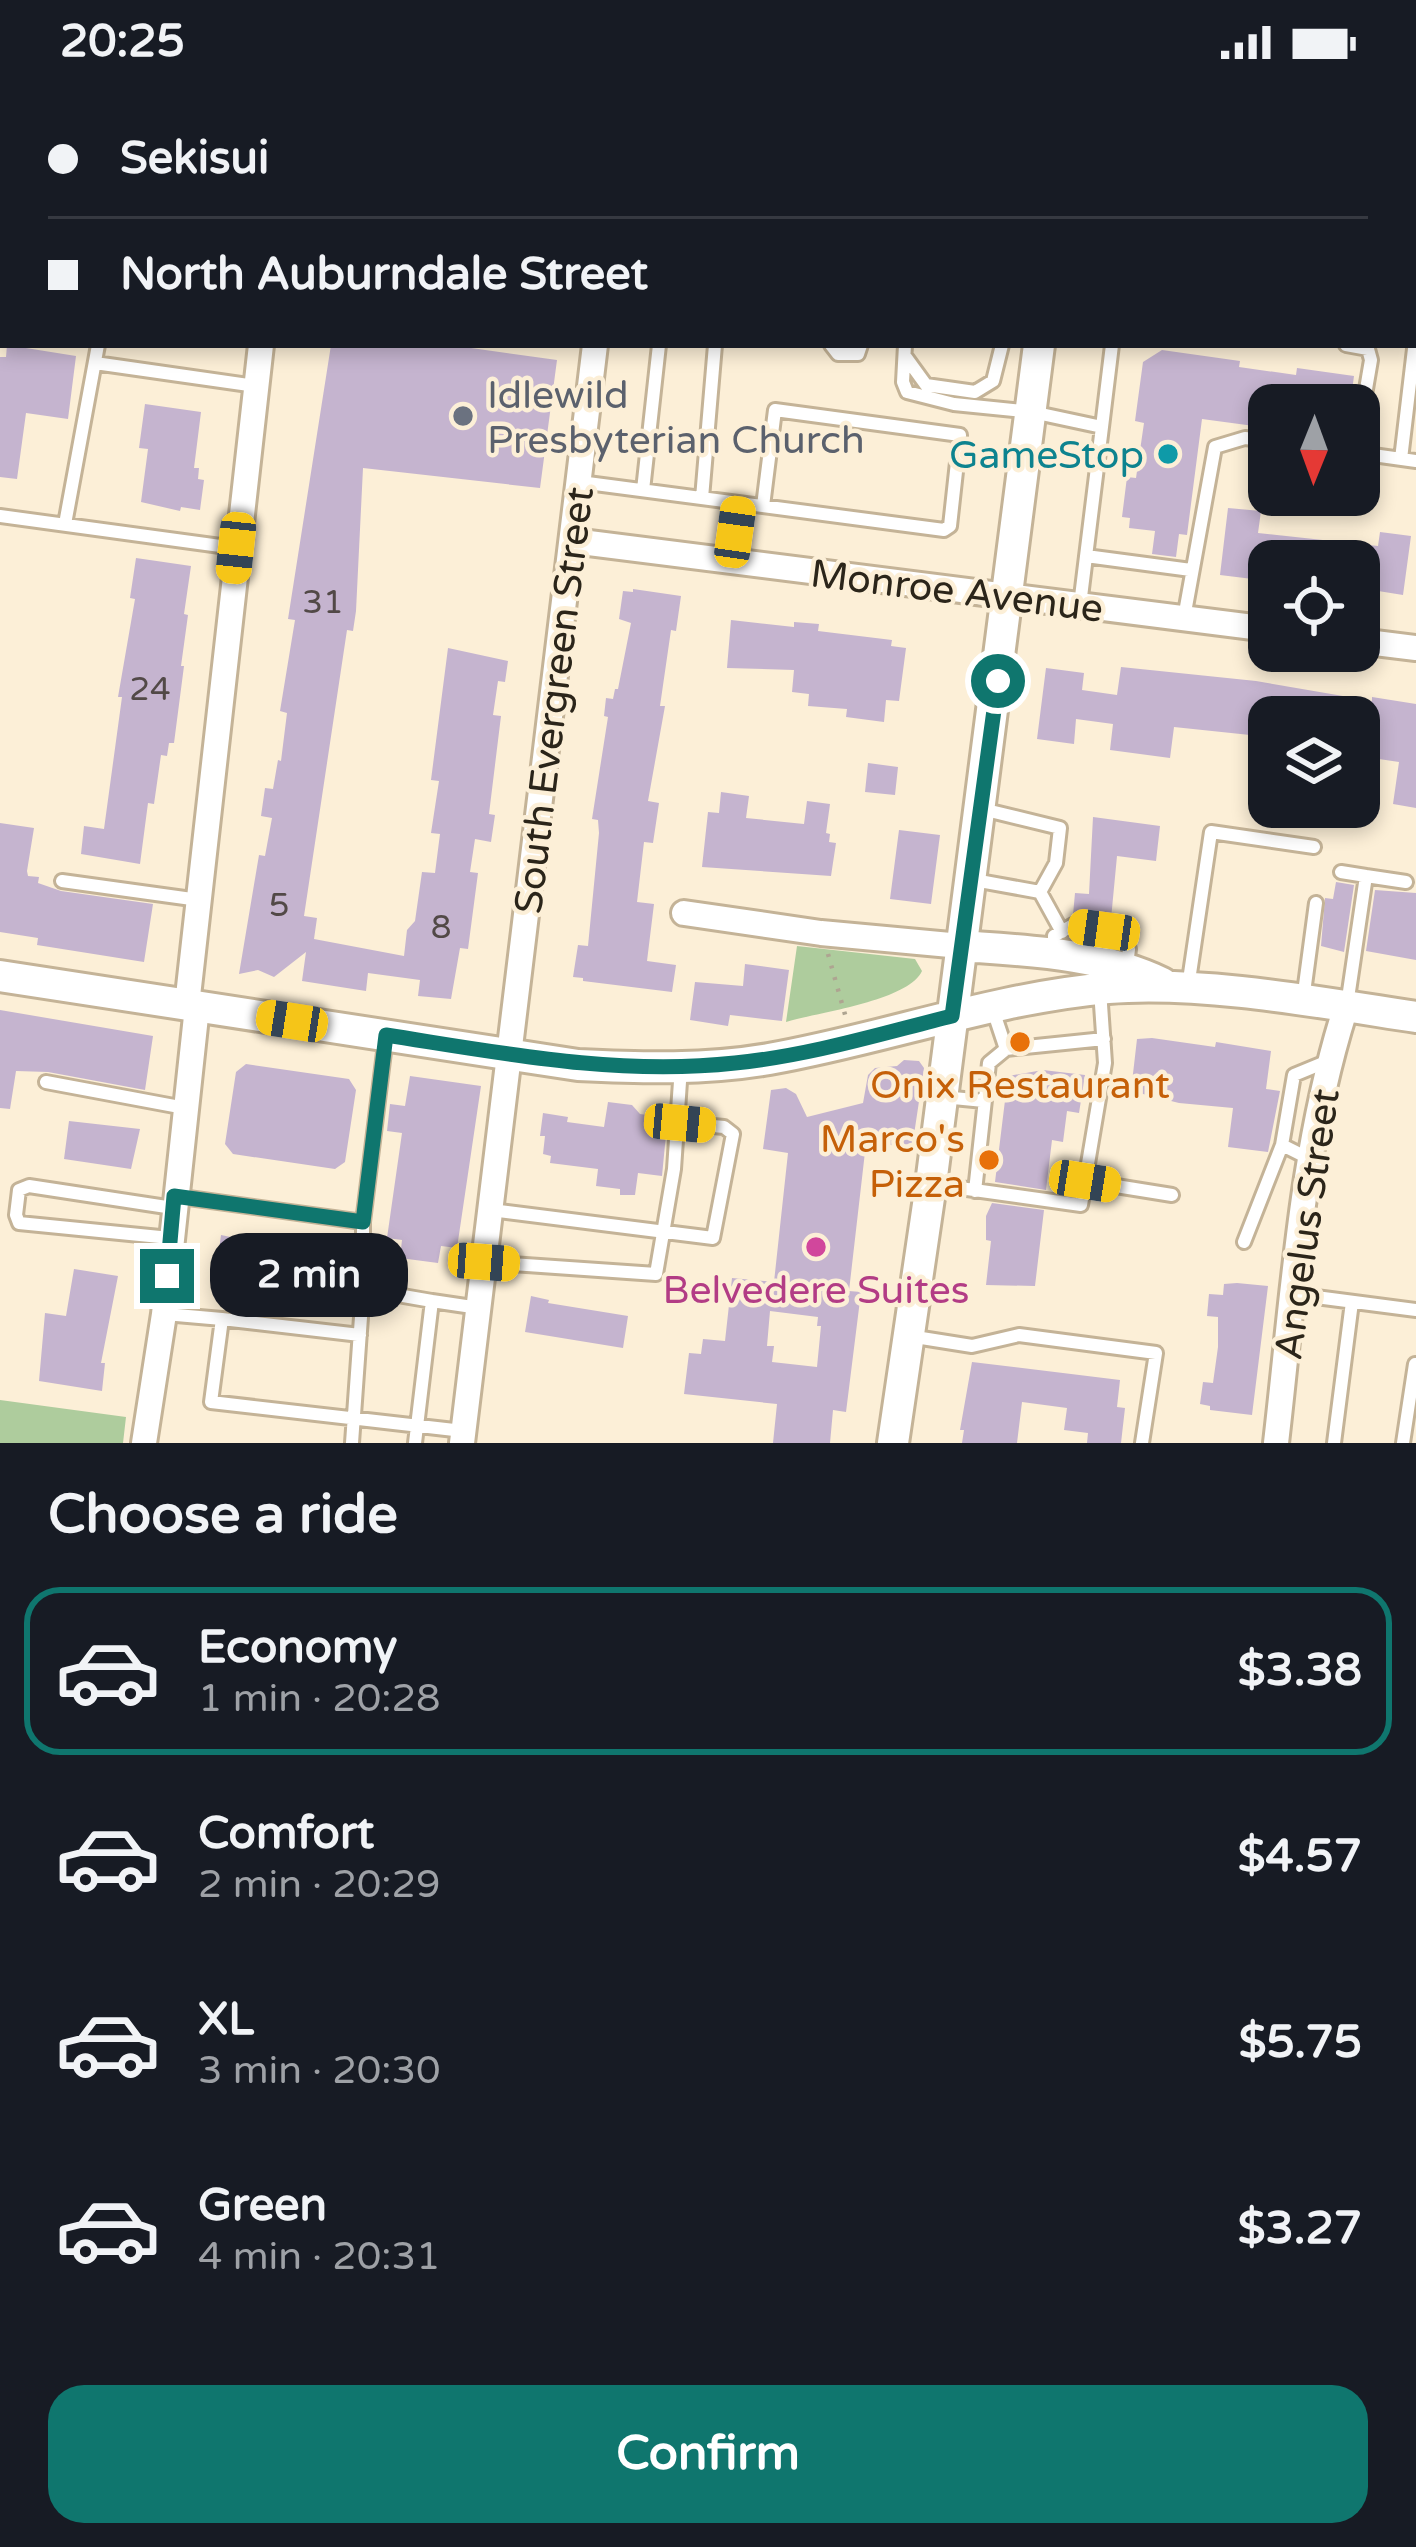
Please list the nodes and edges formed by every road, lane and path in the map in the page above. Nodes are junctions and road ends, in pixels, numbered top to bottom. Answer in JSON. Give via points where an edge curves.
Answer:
{"nodes":[{"id":1,"x":97,"y":348,"type":"edge"},
{"id":2,"x":261,"y":348,"type":"edge"},
{"id":3,"x":595,"y":348,"type":"edge"},
{"id":4,"x":659,"y":348,"type":"edge"},
{"id":5,"x":715,"y":348,"type":"edge"},
{"id":6,"x":833,"y":348,"type":"edge"},
{"id":7,"x":859,"y":348,"type":"edge"},
{"id":8,"x":1000,"y":348,"type":"edge"},
{"id":9,"x":1040,"y":348,"type":"edge"},
{"id":10,"x":1112,"y":348,"type":"edge"},
{"id":11,"x":1362,"y":348,"type":"edge"},
{"id":12,"x":1414,"y":348,"type":"edge"},
{"id":13,"x":904,"y":350,"type":"edge"},
{"id":14,"x":94,"y":362,"type":"junction"},
{"id":15,"x":1367,"y":384,"type":"edge"},
{"id":16,"x":256,"y":386,"type":"junction"},
{"id":17,"x":1032,"y":412,"type":"junction"},
{"id":18,"x":1102,"y":427,"type":"junction"},
{"id":19,"x":1248,"y":438,"type":"edge"},
{"id":20,"x":1380,"y":456,"type":"edge"},
{"id":21,"x":1401,"y":459,"type":"junction"},
{"id":22,"x":1416,"y":461,"type":"edge"},
{"id":23,"x":580,"y":482,"type":"junction"},
{"id":24,"x":643,"y":490,"type":"junction"},
{"id":25,"x":701,"y":498,"type":"junction"},
{"id":26,"x":739,"y":503,"type":"junction"},
{"id":27,"x":763,"y":506,"type":"junction"},
{"id":28,"x":0,"y":516,"type":"edge"},
{"id":29,"x":65,"y":524,"type":"junction"},
{"id":30,"x":573,"y":542,"type":"junction"},
{"id":31,"x":236,"y":548,"type":"junction"},
{"id":32,"x":1086,"y":556,"type":"junction"},
{"id":33,"x":731,"y":562,"type":"junction"},
{"id":34,"x":1190,"y":571,"type":"junction"},
{"id":35,"x":1009,"y":596,"type":"junction"},
{"id":36,"x":1080,"y":606,"type":"junction"},
{"id":37,"x":1184,"y":619,"type":"junction"},
{"id":38,"x":1248,"y":627,"type":"edge"},
{"id":39,"x":1380,"y":643,"type":"edge"},
{"id":40,"x":1416,"y":647,"type":"edge"},
{"id":41,"x":980,"y":809,"type":"junction"},
{"id":42,"x":1314,"y":847,"type":"dead end"},
{"id":43,"x":1341,"y":872,"type":"dead end"},
{"id":44,"x":1366,"y":876,"type":"junction"},
{"id":45,"x":970,"y":880,"type":"junction"},
{"id":46,"x":62,"y":881,"type":"dead end"},
{"id":47,"x":1406,"y":881,"type":"dead end"},
{"id":48,"x":1040,"y":892,"type":"junction"},
{"id":49,"x":199,"y":900,"type":"junction"},
{"id":50,"x":1316,"y":903,"type":"dead end"},
{"id":51,"x":684,"y":913,"type":"dead end"},
{"id":52,"x":821,"y":933,"type":"junction"},
{"id":53,"x":1058,"y":943,"type":"junction"},
{"id":54,"x":961,"y":946,"type":"junction"},
{"id":55,"x":0,"y":976,"type":"edge"},
{"id":56,"x":1100,"y":989,"type":"junction"},
{"id":57,"x":1180,"y":989,"type":"junction"},
{"id":58,"x":1303,"y":1002,"type":"junction"},
{"id":59,"x":192,"y":1006,"type":"junction"},
{"id":60,"x":1346,"y":1006,"type":"junction"},
{"id":61,"x":992,"y":1007,"type":"junction"},
{"id":62,"x":952,"y":1016,"type":"junction"},
{"id":63,"x":1416,"y":1017,"type":"edge"},
{"id":64,"x":386,"y":1035,"type":"junction"},
{"id":65,"x":1104,"y":1040,"type":"junction"},
{"id":66,"x":852,"y":1041,"type":"junction"},
{"id":67,"x":1006,"y":1048,"type":"junction"},
{"id":68,"x":510,"y":1054,"type":"junction"},
{"id":69,"x":1329,"y":1061,"type":"junction"},
{"id":70,"x":681,"y":1067,"type":"junction"},
{"id":71,"x":46,"y":1082,"type":"dead end"},
{"id":72,"x":940,"y":1096,"type":"junction"},
{"id":73,"x":984,"y":1101,"type":"junction"},
{"id":74,"x":185,"y":1108,"type":"junction"},
{"id":75,"x":680,"y":1123,"type":"junction"},
{"id":76,"x":1282,"y":1145,"type":"junction"},
{"id":77,"x":1312,"y":1160,"type":"junction"},
{"id":78,"x":1085,"y":1181,"type":"junction"},
{"id":79,"x":931,"y":1184,"type":"junction"},
{"id":80,"x":975,"y":1191,"type":"junction"},
{"id":81,"x":1172,"y":1195,"type":"dead end"},
{"id":82,"x":174,"y":1202,"type":"junction"},
{"id":83,"x":491,"y":1210,"type":"junction"},
{"id":84,"x":363,"y":1222,"type":"junction"},
{"id":85,"x":665,"y":1233,"type":"junction"},
{"id":86,"x":170,"y":1238,"type":"junction"},
{"id":87,"x":1244,"y":1242,"type":"dead end"},
{"id":88,"x":484,"y":1262,"type":"junction"},
{"id":89,"x":363,"y":1288,"type":"junction"},
{"id":90,"x":1293,"y":1294,"type":"junction"},
{"id":91,"x":432,"y":1301,"type":"junction"},
{"id":92,"x":1352,"y":1302,"type":"junction"},
{"id":93,"x":479,"y":1308,"type":"junction"},
{"id":94,"x":1416,"y":1310,"type":"edge"},
{"id":95,"x":164,"y":1314,"type":"junction"},
{"id":96,"x":222,"y":1319,"type":"junction"},
{"id":97,"x":360,"y":1335,"type":"junction"},
{"id":98,"x":908,"y":1335,"type":"junction"},
{"id":99,"x":1415,"y":1364,"type":"edge"},
{"id":100,"x":356,"y":1418,"type":"junction"},
{"id":101,"x":417,"y":1426,"type":"junction"},
{"id":102,"x":462,"y":1437,"type":"edge"},
{"id":103,"x":144,"y":1443,"type":"edge"},
{"id":104,"x":352,"y":1443,"type":"edge"},
{"id":105,"x":416,"y":1443,"type":"edge"},
{"id":106,"x":893,"y":1443,"type":"edge"},
{"id":107,"x":1142,"y":1443,"type":"edge"},
{"id":108,"x":1276,"y":1443,"type":"edge"},
{"id":109,"x":1334,"y":1443,"type":"edge"},
{"id":110,"x":1403,"y":1443,"type":"edge"}],
"edges":[{"from":1,"to":14,"type":"lane"},
{"from":2,"to":16,"type":"street"},
{"from":3,"to":23,"type":"street","name":"South Evergreen Street"},
{"from":4,"to":24,"type":"lane"},
{"from":5,"to":25,"type":"lane"},
{"from":6,"to":7,"type":"lane","via":[[853,356]]},
{"from":8,"to":13,"type":"lane","via":[[993,381],[975,392],[926,385]]},
{"from":9,"to":17,"type":"street"},
{"from":10,"to":18,"type":"lane"},
{"from":11,"to":15,"type":"lane","via":[[1371,360]]},
{"from":12,"to":21,"type":"lane"},
{"from":13,"to":17,"type":"lane","via":[[907,392]]},
{"from":14,"to":16,"type":"lane"},
{"from":14,"to":29,"type":"lane"},
{"from":16,"to":31,"type":"street"},
{"from":17,"to":18,"type":"lane"},
{"from":17,"to":35,"type":"street"},
{"from":18,"to":32,"type":"lane"},
{"from":19,"to":34,"type":"lane","via":[[1215,447]]},
{"from":20,"to":21,"type":"lane"},
{"from":21,"to":22,"type":"lane"},
{"from":23,"to":24,"type":"lane"},
{"from":23,"to":30,"type":"street","name":"South Evergreen Street"},
{"from":24,"to":25,"type":"lane"},
{"from":25,"to":26,"type":"lane"},
{"from":26,"to":27,"type":"lane"},
{"from":26,"to":33,"type":"lane"},
{"from":27,"to":27,"type":"lane","via":[[944,530],[960,435],[775,410]]},
{"from":28,"to":29,"type":"lane"},
{"from":29,"to":31,"type":"lane"},
{"from":30,"to":33,"type":"street","name":"Monroe Avenue"},
{"from":30,"to":68,"type":"street","name":"South Evergreen Street"},
{"from":31,"to":49,"type":"street"},
{"from":32,"to":34,"type":"lane"},
{"from":32,"to":36,"type":"lane"},
{"from":33,"to":35,"type":"street","name":"Monroe Avenue"},
{"from":34,"to":37,"type":"lane"},
{"from":35,"to":36,"type":"street","name":"Monroe Avenue"},
{"from":35,"to":41,"type":"street"},
{"from":36,"to":37,"type":"street","name":"Monroe Avenue"},
{"from":37,"to":38,"type":"street","name":"Monroe Avenue"},
{"from":39,"to":40,"type":"street"},
{"from":41,"to":45,"type":"street"},
{"from":41,"to":48,"type":"lane","via":[[1060,828],[1056,863]]},
{"from":42,"to":57,"type":"lane","via":[[1210,832]]},
{"from":43,"to":44,"type":"lane"},
{"from":44,"to":47,"type":"lane"},
{"from":44,"to":60,"type":"lane"},
{"from":45,"to":48,"type":"lane"},
{"from":45,"to":54,"type":"street"},
{"from":46,"to":49,"type":"lane"},
{"from":48,"to":53,"type":"lane"},
{"from":49,"to":59,"type":"street"},
{"from":50,"to":58,"type":"lane"},
{"from":51,"to":52,"type":"street"},
{"from":52,"to":54,"type":"street"},
{"from":52,"to":66,"type":"path"},
{"from":53,"to":54,"type":"street"},
{"from":53,"to":57,"type":"street"},
{"from":54,"to":62,"type":"street"},
{"from":55,"to":59,"type":"street"},
{"from":56,"to":57,"type":"street"},
{"from":56,"to":61,"type":"street"},
{"from":56,"to":65,"type":"lane"},
{"from":57,"to":58,"type":"street"},
{"from":58,"to":60,"type":"street"},
{"from":59,"to":64,"type":"street"},
{"from":59,"to":74,"type":"street"},
{"from":60,"to":63,"type":"street"},
{"from":60,"to":69,"type":"street","name":"Angelus Street"},
{"from":61,"to":62,"type":"street"},
{"from":61,"to":67,"type":"lane"},
{"from":62,"to":66,"type":"street"},
{"from":62,"to":72,"type":"street"},
{"from":64,"to":68,"type":"street"},
{"from":64,"to":84,"type":"lane"},
{"from":65,"to":67,"type":"lane"},
{"from":65,"to":78,"type":"lane"},
{"from":66,"to":70,"type":"street"},
{"from":67,"to":73,"type":"lane","via":[[989,1064]]},
{"from":68,"to":70,"type":"street"},
{"from":68,"to":83,"type":"street","name":"South Evergreen Street"},
{"from":69,"to":76,"type":"lane","via":[[1294,1075]]},
{"from":69,"to":77,"type":"street","name":"Angelus Street"},
{"from":70,"to":75,"type":"lane"},
{"from":71,"to":74,"type":"lane"},
{"from":72,"to":73,"type":"lane"},
{"from":72,"to":79,"type":"street"},
{"from":73,"to":80,"type":"lane"},
{"from":74,"to":82,"type":"street"},
{"from":75,"to":85,"type":"lane"},
{"from":75,"to":85,"type":"lane","via":[[729,1129],[729,1166],[713,1238]]},
{"from":76,"to":77,"type":"lane"},
{"from":76,"to":87,"type":"lane"},
{"from":77,"to":90,"type":"street","name":"Angelus Street"},
{"from":78,"to":80,"type":"lane","via":[[1081,1205]]},
{"from":78,"to":81,"type":"lane"},
{"from":79,"to":80,"type":"lane"},
{"from":79,"to":98,"type":"street"},
{"from":82,"to":84,"type":"lane"},
{"from":82,"to":86,"type":"street"},
{"from":82,"to":86,"type":"lane","via":[[29,1186],[19,1190],[16,1215],[19,1223]]},
{"from":83,"to":85,"type":"lane"},
{"from":83,"to":88,"type":"street","name":"South Evergreen Street"},
{"from":84,"to":89,"type":"lane"},
{"from":85,"to":88,"type":"lane","via":[[656,1274]]},
{"from":86,"to":95,"type":"street"},
{"from":88,"to":93,"type":"street","name":"South Evergreen Street"},
{"from":89,"to":91,"type":"lane"},
{"from":89,"to":97,"type":"lane"},
{"from":90,"to":92,"type":"lane"},
{"from":90,"to":108,"type":"street","name":"Angelus Street"},
{"from":91,"to":93,"type":"lane"},
{"from":91,"to":101,"type":"lane"},
{"from":92,"to":94,"type":"lane"},
{"from":92,"to":109,"type":"lane"},
{"from":93,"to":102,"type":"street","name":"South Evergreen Street"},
{"from":95,"to":96,"type":"lane"},
{"from":95,"to":103,"type":"street"},
{"from":96,"to":97,"type":"lane"},
{"from":96,"to":100,"type":"lane","via":[[211,1402]]},
{"from":97,"to":100,"type":"lane"},
{"from":98,"to":106,"type":"street"},
{"from":98,"to":107,"type":"lane","via":[[972,1346],[1019,1335],[1156,1353]]},
{"from":99,"to":110,"type":"lane"},
{"from":100,"to":101,"type":"lane"},
{"from":100,"to":104,"type":"lane"},
{"from":101,"to":102,"type":"lane"},
{"from":101,"to":105,"type":"lane"}]}
